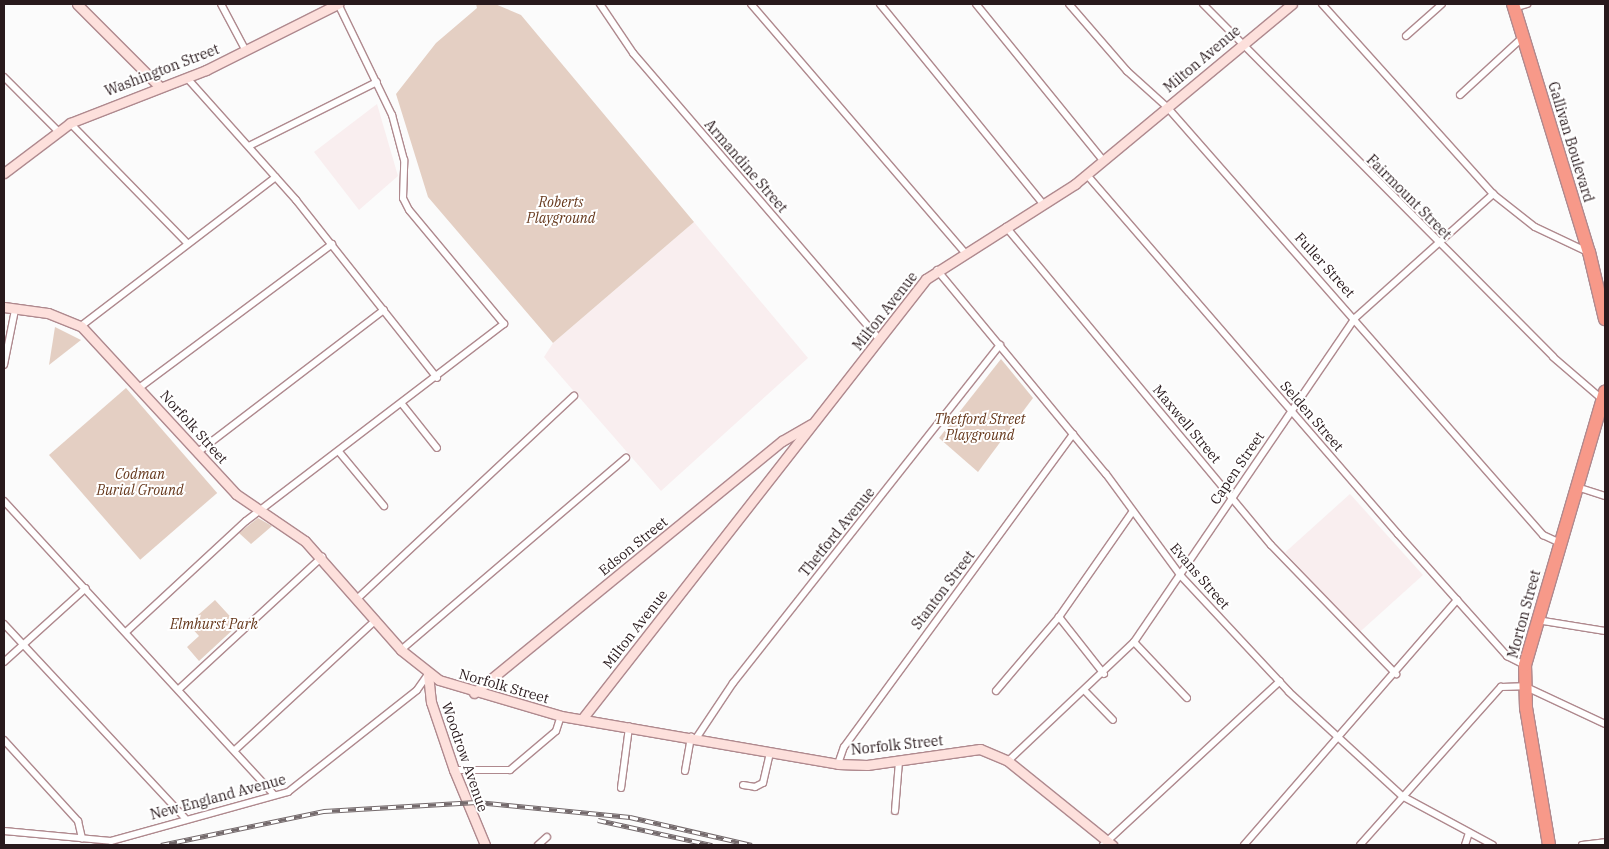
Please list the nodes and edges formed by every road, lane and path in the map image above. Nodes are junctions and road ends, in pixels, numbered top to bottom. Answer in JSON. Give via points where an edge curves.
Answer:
{"nodes":[{"id":1,"x":77,"y":4,"type":"edge"},
{"id":2,"x":221,"y":4,"type":"edge"},
{"id":3,"x":338,"y":4,"type":"edge"},
{"id":4,"x":600,"y":4,"type":"edge"},
{"id":5,"x":751,"y":4,"type":"edge"},
{"id":6,"x":880,"y":4,"type":"edge"},
{"id":7,"x":976,"y":4,"type":"edge"},
{"id":8,"x":1070,"y":4,"type":"edge"},
{"id":9,"x":1203,"y":4,"type":"edge"},
{"id":10,"x":1292,"y":4,"type":"edge"},
{"id":11,"x":1322,"y":4,"type":"edge"},
{"id":12,"x":1442,"y":4,"type":"edge"},
{"id":13,"x":1518,"y":5,"type":"edge"},
{"id":14,"x":1406,"y":36,"type":"dead end"},
{"id":15,"x":1523,"y":37,"type":"junction"},
{"id":16,"x":1240,"y":44,"type":"junction"},
{"id":17,"x":246,"y":51,"type":"junction"},
{"id":18,"x":4,"y":76,"type":"edge"},
{"id":19,"x":187,"y":78,"type":"junction"},
{"id":20,"x":377,"y":82,"type":"junction"},
{"id":21,"x":160,"y":87,"type":"junction"},
{"id":22,"x":1460,"y":95,"type":"dead end"},
{"id":23,"x":1167,"y":106,"type":"junction"},
{"id":24,"x":70,"y":123,"type":"junction"},
{"id":25,"x":57,"y":130,"type":"junction"},
{"id":26,"x":249,"y":146,"type":"junction"},
{"id":27,"x":1103,"y":160,"type":"junction"},
{"id":28,"x":4,"y":173,"type":"edge"},
{"id":29,"x":1087,"y":175,"type":"junction"},
{"id":30,"x":276,"y":177,"type":"junction"},
{"id":31,"x":1493,"y":194,"type":"junction"},
{"id":32,"x":1043,"y":204,"type":"junction"},
{"id":33,"x":1006,"y":227,"type":"junction"},
{"id":34,"x":187,"y":243,"type":"junction"},
{"id":35,"x":332,"y":244,"type":"junction"},
{"id":36,"x":1439,"y":244,"type":"junction"},
{"id":37,"x":1590,"y":252,"type":"junction"},
{"id":38,"x":965,"y":253,"type":"junction"},
{"id":39,"x":937,"y":270,"type":"junction"},
{"id":40,"x":4,"y":307,"type":"edge"},
{"id":41,"x":15,"y":310,"type":"junction"},
{"id":42,"x":384,"y":310,"type":"junction"},
{"id":43,"x":1356,"y":318,"type":"junction"},
{"id":44,"x":1605,"y":319,"type":"edge"},
{"id":45,"x":81,"y":326,"type":"junction"},
{"id":46,"x":879,"y":340,"type":"junction"},
{"id":47,"x":1000,"y":345,"type":"junction"},
{"id":48,"x":4,"y":365,"type":"edge"},
{"id":49,"x":437,"y":378,"type":"junction"},
{"id":50,"x":139,"y":388,"type":"junction"},
{"id":51,"x":574,"y":396,"type":"dead end"},
{"id":52,"x":1603,"y":396,"type":"edge"},
{"id":53,"x":402,"y":404,"type":"junction"},
{"id":54,"x":1292,"y":410,"type":"junction"},
{"id":55,"x":811,"y":424,"type":"junction"},
{"id":56,"x":1073,"y":434,"type":"junction"},
{"id":57,"x":782,"y":441,"type":"junction"},
{"id":58,"x":437,"y":448,"type":"dead end"},
{"id":59,"x":795,"y":451,"type":"junction"},
{"id":60,"x":198,"y":452,"type":"junction"},
{"id":61,"x":340,"y":453,"type":"junction"},
{"id":62,"x":768,"y":454,"type":"junction"},
{"id":63,"x":626,"y":458,"type":"dead end"},
{"id":64,"x":781,"y":467,"type":"junction"},
{"id":65,"x":1577,"y":487,"type":"junction"},
{"id":66,"x":1605,"y":496,"type":"edge"},
{"id":67,"x":1232,"y":498,"type":"junction"},
{"id":68,"x":4,"y":501,"type":"edge"},
{"id":69,"x":384,"y":506,"type":"dead end"},
{"id":70,"x":1133,"y":511,"type":"junction"},
{"id":71,"x":260,"y":512,"type":"junction"},
{"id":72,"x":1560,"y":543,"type":"junction"},
{"id":73,"x":322,"y":557,"type":"junction"},
{"id":74,"x":1181,"y":576,"type":"junction"},
{"id":75,"x":86,"y":588,"type":"junction"},
{"id":76,"x":358,"y":598,"type":"junction"},
{"id":77,"x":1457,"y":600,"type":"junction"},
{"id":78,"x":1059,"y":617,"type":"junction"},
{"id":79,"x":376,"y":620,"type":"junction"},
{"id":80,"x":1536,"y":620,"type":"junction"},
{"id":81,"x":4,"y":624,"type":"edge"},
{"id":82,"x":1605,"y":631,"type":"edge"},
{"id":83,"x":126,"y":632,"type":"junction"},
{"id":84,"x":1134,"y":642,"type":"junction"},
{"id":85,"x":23,"y":644,"type":"junction"},
{"id":86,"x":401,"y":650,"type":"junction"},
{"id":87,"x":4,"y":662,"type":"edge"},
{"id":88,"x":1525,"y":665,"type":"junction"},
{"id":89,"x":428,"y":674,"type":"junction"},
{"id":90,"x":1104,"y":674,"type":"junction"},
{"id":91,"x":1396,"y":674,"type":"junction"},
{"id":92,"x":1280,"y":681,"type":"junction"},
{"id":93,"x":1524,"y":686,"type":"junction"},
{"id":94,"x":179,"y":689,"type":"junction"},
{"id":95,"x":996,"y":691,"type":"dead end"},
{"id":96,"x":1085,"y":692,"type":"junction"},
{"id":97,"x":474,"y":693,"type":"junction"},
{"id":98,"x":1186,"y":698,"type":"dead end"},
{"id":99,"x":560,"y":716,"type":"junction"},
{"id":100,"x":582,"y":719,"type":"junction"},
{"id":101,"x":1113,"y":720,"type":"dead end"},
{"id":102,"x":1605,"y":724,"type":"edge"},
{"id":103,"x":629,"y":727,"type":"junction"},
{"id":104,"x":694,"y":737,"type":"junction"},
{"id":105,"x":4,"y":740,"type":"edge"},
{"id":106,"x":1337,"y":740,"type":"junction"},
{"id":107,"x":235,"y":750,"type":"junction"},
{"id":108,"x":770,"y":752,"type":"junction"},
{"id":109,"x":899,"y":761,"type":"junction"},
{"id":110,"x":1008,"y":761,"type":"junction"},
{"id":111,"x":838,"y":764,"type":"junction"},
{"id":112,"x":454,"y":770,"type":"junction"},
{"id":113,"x":686,"y":771,"type":"dead end"},
{"id":114,"x":743,"y":785,"type":"dead end"},
{"id":115,"x":621,"y":788,"type":"dead end"},
{"id":116,"x":274,"y":795,"type":"junction"},
{"id":117,"x":1402,"y":796,"type":"junction"},
{"id":118,"x":895,"y":811,"type":"dead end"},
{"id":119,"x":185,"y":818,"type":"junction"},
{"id":120,"x":4,"y":831,"type":"edge"},
{"id":121,"x":1469,"y":833,"type":"junction"},
{"id":122,"x":547,"y":836,"type":"dead end"},
{"id":123,"x":82,"y":839,"type":"junction"},
{"id":124,"x":1605,"y":842,"type":"edge"},
{"id":125,"x":1107,"y":844,"type":"edge"},
{"id":126,"x":486,"y":845,"type":"edge"},
{"id":127,"x":538,"y":845,"type":"edge"},
{"id":128,"x":1244,"y":845,"type":"edge"},
{"id":129,"x":1360,"y":845,"type":"edge"},
{"id":130,"x":1465,"y":845,"type":"edge"},
{"id":131,"x":1493,"y":845,"type":"edge"},
{"id":132,"x":1549,"y":845,"type":"edge"},
{"id":133,"x":1582,"y":845,"type":"edge"}],
"edges":[{"from":1,"to":21,"type":"street"},
{"from":2,"to":17,"type":"street"},
{"from":3,"to":17,"type":"street","name":"Washington Street"},
{"from":3,"to":20,"type":"street"},
{"from":4,"to":46,"type":"street","name":"Armandine Street","via":[[627,46]]},
{"from":5,"to":38,"type":"street"},
{"from":6,"to":32,"type":"street"},
{"from":7,"to":27,"type":"street"},
{"from":8,"to":23,"type":"street","name":"Fuller Street","via":[[1127,71]]},
{"from":9,"to":16,"type":"street","name":"Fairmount Street"},
{"from":10,"to":16,"type":"street","name":"Milton Avenue"},
{"from":11,"to":31,"type":"street"},
{"from":12,"to":14,"type":"street"},
{"from":13,"to":15,"type":"highway","name":"Gallivan Boulevard"},
{"from":15,"to":22,"type":"street"},
{"from":15,"to":37,"type":"highway","name":"Gallivan Boulevard"},
{"from":16,"to":23,"type":"street","name":"Milton Avenue"},
{"from":16,"to":36,"type":"street","name":"Fairmount Street"},
{"from":17,"to":19,"type":"street","name":"Washington Street"},
{"from":18,"to":25,"type":"street"},
{"from":19,"to":21,"type":"street","name":"Washington Street"},
{"from":19,"to":26,"type":"street"},
{"from":20,"to":26,"type":"street"},
{"from":20,"to":49,"type":"street","via":[[398,134],[403,198],[418,224],[504,324]]},
{"from":21,"to":24,"type":"street","name":"Washington Street"},
{"from":23,"to":27,"type":"street","name":"Milton Avenue"},
{"from":23,"to":43,"type":"street","name":"Fuller Street"},
{"from":24,"to":25,"type":"street","name":"Washington Street"},
{"from":24,"to":34,"type":"street"},
{"from":25,"to":28,"type":"street","name":"Washington Street"},
{"from":26,"to":30,"type":"street"},
{"from":27,"to":29,"type":"street","name":"Milton Avenue"},
{"from":29,"to":32,"type":"street","name":"Milton Avenue"},
{"from":29,"to":54,"type":"street","name":"Selden Street"},
{"from":30,"to":34,"type":"street"},
{"from":30,"to":35,"type":"street"},
{"from":31,"to":36,"type":"street","name":"Capen Street"},
{"from":31,"to":37,"type":"street","via":[[1534,227]]},
{"from":32,"to":33,"type":"street","name":"Milton Avenue"},
{"from":33,"to":38,"type":"street","name":"Milton Avenue"},
{"from":33,"to":67,"type":"street","name":"Maxwell Street"},
{"from":34,"to":45,"type":"street"},
{"from":35,"to":42,"type":"street"},
{"from":35,"to":50,"type":"street"},
{"from":36,"to":43,"type":"street","name":"Capen Street"},
{"from":36,"to":52,"type":"street","name":"Fairmount Street"},
{"from":37,"to":44,"type":"highway","name":"Gallivan Boulevard"},
{"from":38,"to":39,"type":"street","name":"Milton Avenue"},
{"from":39,"to":46,"type":"street","name":"Milton Avenue"},
{"from":39,"to":47,"type":"street","name":"Evans Street"},
{"from":40,"to":41,"type":"street","name":"Norfolk Street"},
{"from":41,"to":45,"type":"street","name":"Norfolk Street","via":[[48,313]]},
{"from":41,"to":48,"type":"street"},
{"from":42,"to":49,"type":"street"},
{"from":42,"to":60,"type":"street"},
{"from":43,"to":54,"type":"street","name":"Capen Street"},
{"from":43,"to":72,"type":"street","name":"Fuller Street","via":[[1543,534]]},
{"from":45,"to":50,"type":"street","name":"Norfolk Street"},
{"from":46,"to":55,"type":"street","name":"Milton Avenue"},
{"from":47,"to":56,"type":"street","name":"Evans Street"},
{"from":47,"to":104,"type":"street","name":"Thetford Avenue"},
{"from":49,"to":53,"type":"street"},
{"from":50,"to":60,"type":"street","name":"Norfolk Street"},
{"from":51,"to":76,"type":"street"},
{"from":52,"to":65,"type":"highway","name":"Morton Street"},
{"from":53,"to":58,"type":"street"},
{"from":53,"to":61,"type":"street"},
{"from":54,"to":67,"type":"street","name":"Capen Street"},
{"from":54,"to":77,"type":"street","name":"Selden Street"},
{"from":55,"to":57,"type":"street","name":"Edson Street"},
{"from":55,"to":59,"type":"street","name":"Milton Avenue"},
{"from":56,"to":70,"type":"street","name":"Evans Street"},
{"from":56,"to":111,"type":"street","name":"Stanton Street","via":[[844,747]]},
{"from":57,"to":59,"type":"street","via":[[792,442]]},
{"from":57,"to":62,"type":"street","name":"Edson Street"},
{"from":59,"to":64,"type":"street","name":"Milton Avenue"},
{"from":60,"to":71,"type":"street","name":"Norfolk Street"},
{"from":61,"to":69,"type":"street"},
{"from":61,"to":71,"type":"street"},
{"from":62,"to":64,"type":"street","via":[[769,464]]},
{"from":62,"to":97,"type":"street","name":"Edson Street"},
{"from":63,"to":86,"type":"street"},
{"from":64,"to":100,"type":"street","name":"Milton Avenue"},
{"from":65,"to":66,"type":"street"},
{"from":65,"to":72,"type":"highway","name":"Morton Street"},
{"from":67,"to":74,"type":"street","name":"Capen Street"},
{"from":67,"to":91,"type":"street","name":"Maxwell Street","via":[[1310,589]]},
{"from":68,"to":75,"type":"street"},
{"from":70,"to":74,"type":"street","name":"Evans Street"},
{"from":70,"to":78,"type":"street"},
{"from":71,"to":73,"type":"street","name":"Norfolk Street"},
{"from":71,"to":83,"type":"street"},
{"from":72,"to":80,"type":"highway","name":"Morton Street"},
{"from":73,"to":76,"type":"street","name":"Norfolk Street"},
{"from":73,"to":94,"type":"street"},
{"from":74,"to":84,"type":"street","name":"Capen Street"},
{"from":74,"to":92,"type":"street","name":"Evans Street"},
{"from":75,"to":83,"type":"street"},
{"from":75,"to":85,"type":"street"},
{"from":76,"to":79,"type":"street","name":"Norfolk Street"},
{"from":77,"to":88,"type":"street","name":"Selden Street","via":[[1507,656]]},
{"from":77,"to":91,"type":"street"},
{"from":78,"to":90,"type":"street"},
{"from":78,"to":95,"type":"street"},
{"from":79,"to":86,"type":"street","name":"Norfolk Street"},
{"from":79,"to":107,"type":"street"},
{"from":80,"to":82,"type":"street"},
{"from":80,"to":88,"type":"highway","name":"Morton Street"},
{"from":81,"to":85,"type":"street"},
{"from":83,"to":94,"type":"street"},
{"from":84,"to":90,"type":"street","name":"Capen Street"},
{"from":84,"to":98,"type":"street"},
{"from":85,"to":87,"type":"street"},
{"from":85,"to":119,"type":"street"},
{"from":86,"to":89,"type":"street","name":"Norfolk Street"},
{"from":88,"to":93,"type":"highway","name":"Morton Street"},
{"from":89,"to":97,"type":"street","name":"Norfolk Street"},
{"from":89,"to":112,"type":"street","name":"Woodrow Avenue","via":[[432,702]]},
{"from":89,"to":116,"type":"street","name":"New England Avenue","via":[[417,690],[295,790]]},
{"from":90,"to":96,"type":"street","name":"Capen Street"},
{"from":91,"to":106,"type":"street"},
{"from":92,"to":106,"type":"street","name":"Evans Street"},
{"from":92,"to":125,"type":"street"},
{"from":93,"to":102,"type":"street"},
{"from":93,"to":117,"type":"street","via":[[1501,687]]},
{"from":93,"to":132,"type":"highway","name":"Morton Street"},
{"from":94,"to":107,"type":"street"},
{"from":96,"to":101,"type":"street"},
{"from":96,"to":110,"type":"street","name":"Capen Street"},
{"from":97,"to":99,"type":"street","name":"Norfolk Street"},
{"from":99,"to":100,"type":"street","name":"Norfolk Street"},
{"from":99,"to":112,"type":"street","via":[[556,731],[510,770]]},
{"from":100,"to":103,"type":"street","name":"Norfolk Street"},
{"from":103,"to":104,"type":"street","name":"Norfolk Street"},
{"from":103,"to":115,"type":"street"},
{"from":104,"to":108,"type":"street","name":"Norfolk Street"},
{"from":104,"to":113,"type":"street"},
{"from":105,"to":123,"type":"street","via":[[78,821]]},
{"from":106,"to":117,"type":"street","name":"Evans Street"},
{"from":106,"to":128,"type":"street"},
{"from":107,"to":116,"type":"street"},
{"from":108,"to":111,"type":"street","name":"Norfolk Street"},
{"from":108,"to":114,"type":"street","via":[[763,783],[755,787]]},
{"from":109,"to":110,"type":"street","name":"Norfolk Street","via":[[980,749]]},
{"from":109,"to":111,"type":"street","name":"Norfolk Street"},
{"from":109,"to":118,"type":"street"},
{"from":110,"to":125,"type":"street","name":"Norfolk Street"},
{"from":112,"to":126,"type":"street","name":"Woodrow Avenue"},
{"from":116,"to":119,"type":"street","name":"New England Avenue"},
{"from":117,"to":121,"type":"street","name":"Evans Street"},
{"from":117,"to":129,"type":"street"},
{"from":119,"to":123,"type":"street","name":"New England Avenue","via":[[111,841]]},
{"from":120,"to":123,"type":"street","name":"New England Avenue"},
{"from":121,"to":130,"type":"street"},
{"from":121,"to":131,"type":"street","name":"Evans Street"},
{"from":122,"to":127,"type":"street"},
{"from":124,"to":133,"type":"street"}]}
